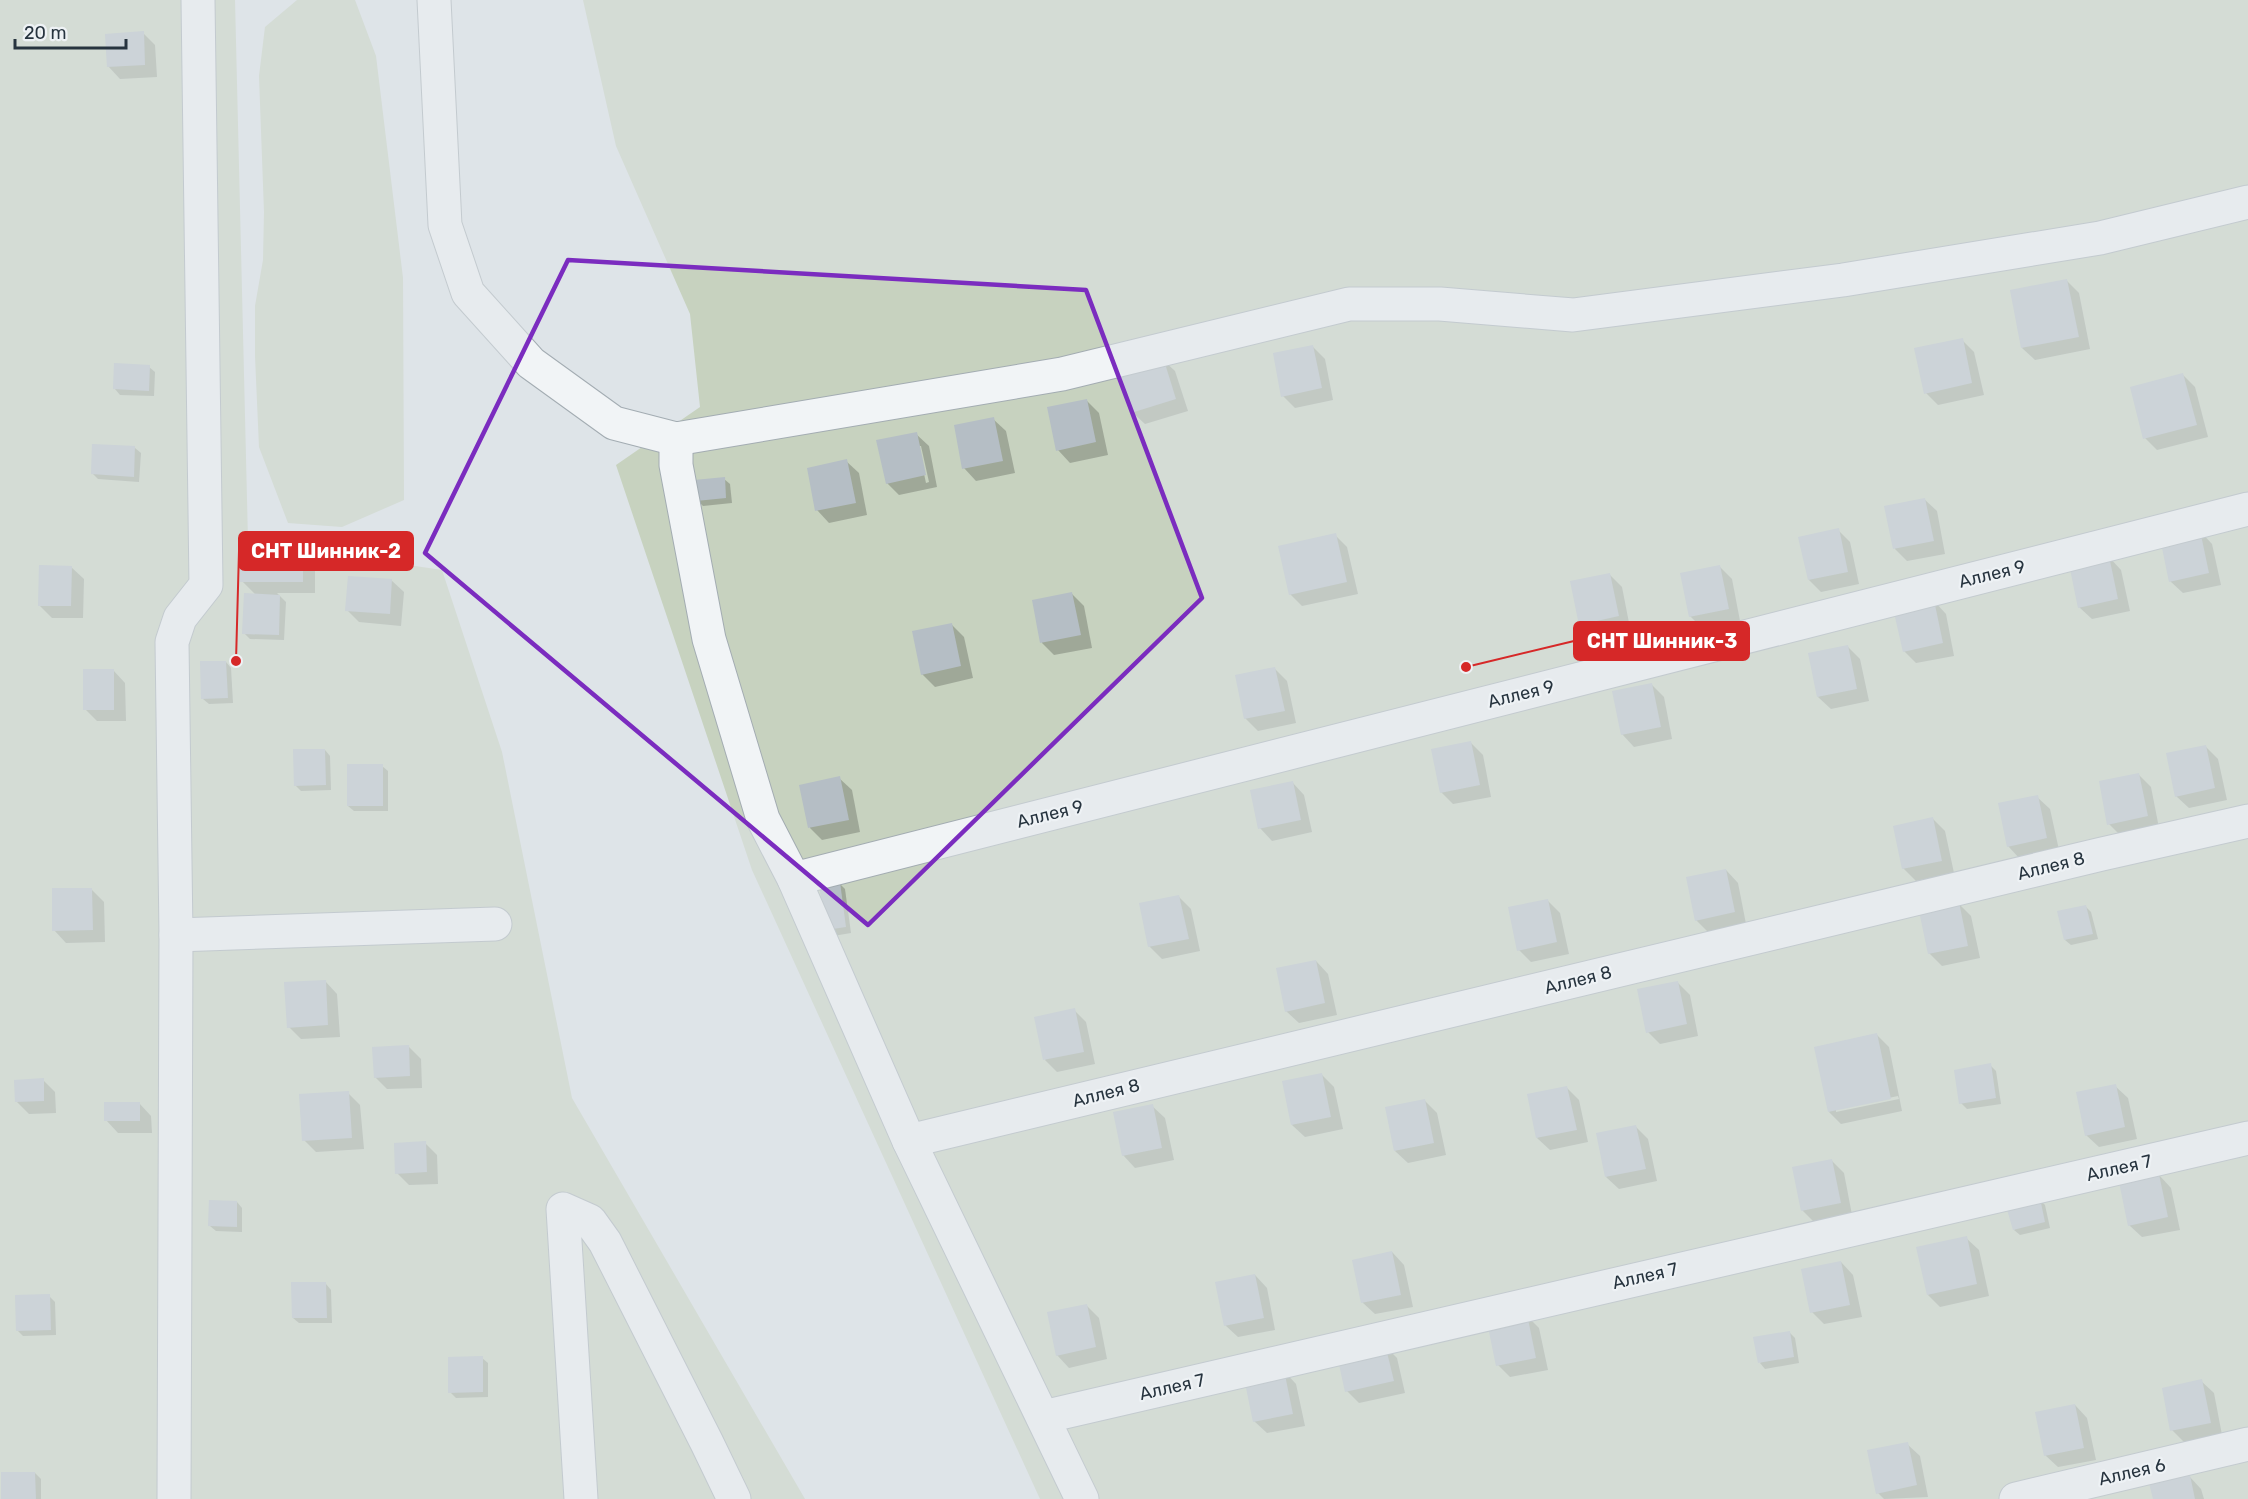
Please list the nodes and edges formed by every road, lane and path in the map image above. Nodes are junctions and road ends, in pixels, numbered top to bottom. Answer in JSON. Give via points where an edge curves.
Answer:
{"nodes":[{"id":1,"x":198,"y":0,"type":"edge"},
{"id":2,"x":434,"y":0,"type":"edge"},
{"id":3,"x":2248,"y":202,"type":"edge"},
{"id":4,"x":676,"y":439,"type":"junction"},
{"id":5,"x":2248,"y":509,"type":"edge"},
{"id":6,"x":2248,"y":821,"type":"edge"},
{"id":7,"x":794,"y":879,"type":"junction"},
{"id":8,"x":495,"y":924,"type":"dead end"},
{"id":9,"x":176,"y":935,"type":"junction"},
{"id":10,"x":2248,"y":1138,"type":"edge"},
{"id":11,"x":909,"y":1141,"type":"junction"},
{"id":12,"x":1043,"y":1417,"type":"junction"},
{"id":13,"x":2248,"y":1444,"type":"edge"},
{"id":14,"x":174,"y":1499,"type":"edge"},
{"id":15,"x":581,"y":1499,"type":"edge"},
{"id":16,"x":734,"y":1499,"type":"edge"},
{"id":17,"x":1082,"y":1499,"type":"edge"},
{"id":18,"x":2016,"y":1499,"type":"edge"}],
"edges":[{"from":1,"to":9,"type":"street","via":[[206,585],[180,618],[172,642]]},
{"from":2,"to":4,"type":"street","via":[[445,225],[468,293],[531,363],[614,423]]},
{"from":3,"to":4,"type":"street","via":[[2088,240],[1843,280],[1573,315],[1440,304],[1349,304],[1062,374]]},
{"from":4,"to":7,"type":"street","via":[[676,465],[709,639],[763,819]]},
{"from":5,"to":7,"type":"street","name":"Аллея 9"},
{"from":6,"to":11,"type":"street","name":"Аллея 8"},
{"from":7,"to":11,"type":"street"},
{"from":8,"to":9,"type":"street"},
{"from":9,"to":14,"type":"street"},
{"from":10,"to":12,"type":"street","name":"Аллея 7"},
{"from":11,"to":12,"type":"street"},
{"from":12,"to":17,"type":"street"},
{"from":13,"to":18,"type":"street","name":"Аллея 6"},
{"from":15,"to":16,"type":"street","via":[[563,1209],[590,1221],[605,1242]]}]}
